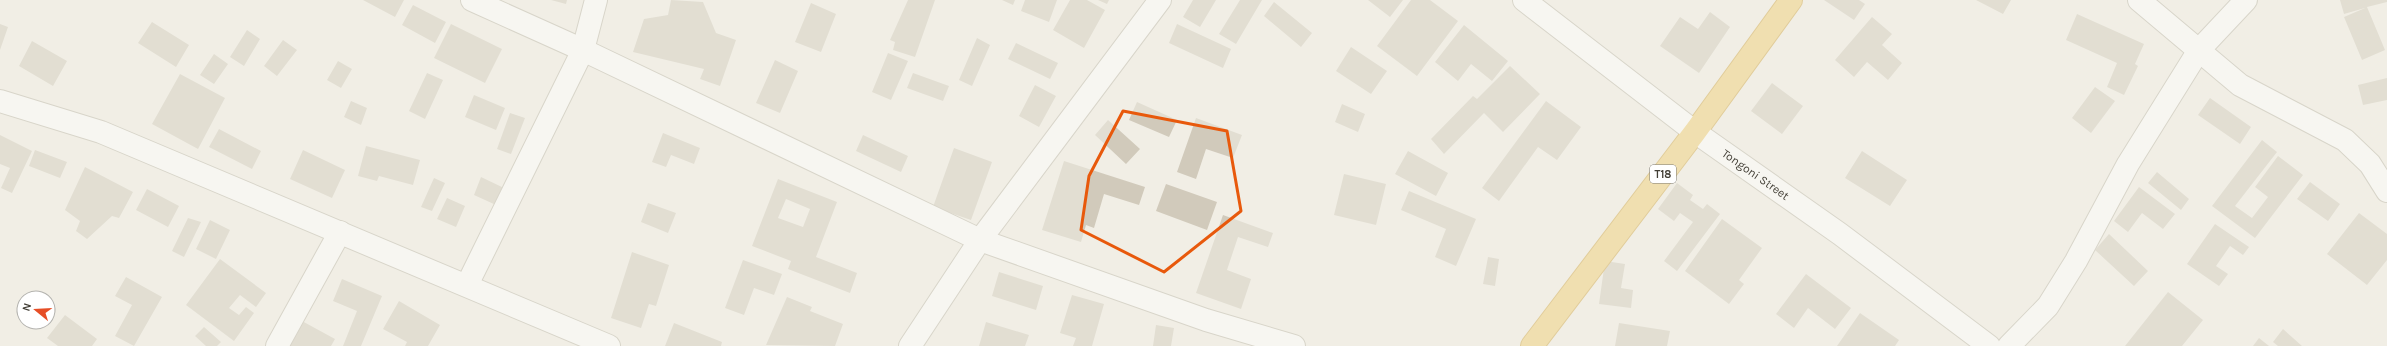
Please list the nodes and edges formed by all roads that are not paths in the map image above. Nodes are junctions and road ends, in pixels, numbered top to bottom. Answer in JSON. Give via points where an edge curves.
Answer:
{"nodes":[{"id":1,"x":472,"y":0,"type":"edge"},
{"id":2,"x":596,"y":0,"type":"edge"},
{"id":3,"x":1160,"y":0,"type":"edge"},
{"id":4,"x":1524,"y":0,"type":"edge"},
{"id":5,"x":1791,"y":0,"type":"edge"},
{"id":6,"x":2139,"y":0,"type":"edge"},
{"id":7,"x":2246,"y":0,"type":"edge"},
{"id":8,"x":583,"y":50,"type":"junction"},
{"id":9,"x":2199,"y":50,"type":"junction"},
{"id":10,"x":0,"y":101,"type":"edge"},
{"id":11,"x":1695,"y":132,"type":"junction"},
{"id":12,"x":2387,"y":191,"type":"edge"},
{"id":13,"x":340,"y":232,"type":"junction"},
{"id":14,"x":980,"y":240,"type":"junction"},
{"id":15,"x":466,"y":285,"type":"junction"},
{"id":16,"x":277,"y":346,"type":"edge"},
{"id":17,"x":610,"y":346,"type":"edge"},
{"id":18,"x":910,"y":346,"type":"edge"},
{"id":19,"x":1294,"y":346,"type":"edge"},
{"id":20,"x":1532,"y":346,"type":"edge"},
{"id":21,"x":1989,"y":346,"type":"edge"},
{"id":22,"x":2009,"y":346,"type":"edge"}],
"edges":[{"from":1,"to":8,"type":"street"},
{"from":2,"to":8,"type":"street"},
{"from":3,"to":14,"type":"street"},
{"from":4,"to":11,"type":"street","name":"Tongoni Street"},
{"from":5,"to":11,"type":"highway","number":"T18"},
{"from":6,"to":9,"type":"street"},
{"from":7,"to":9,"type":"street"},
{"from":8,"to":14,"type":"street"},
{"from":8,"to":15,"type":"street"},
{"from":9,"to":12,"type":"street","via":[[2240,85],[2345,140],[2370,164]]},
{"from":9,"to":22,"type":"street","via":[[2128,164],[2076,261],[2048,306]]},
{"from":10,"to":13,"type":"street","via":[[101,132]]},
{"from":11,"to":20,"type":"highway","number":"T18"},
{"from":11,"to":21,"type":"street","name":"Tongoni Street","via":[[1840,234]]},
{"from":13,"to":15,"type":"street"},
{"from":13,"to":16,"type":"street"},
{"from":14,"to":18,"type":"street"},
{"from":14,"to":19,"type":"street","via":[[1206,320]]},
{"from":15,"to":17,"type":"street"}]}
